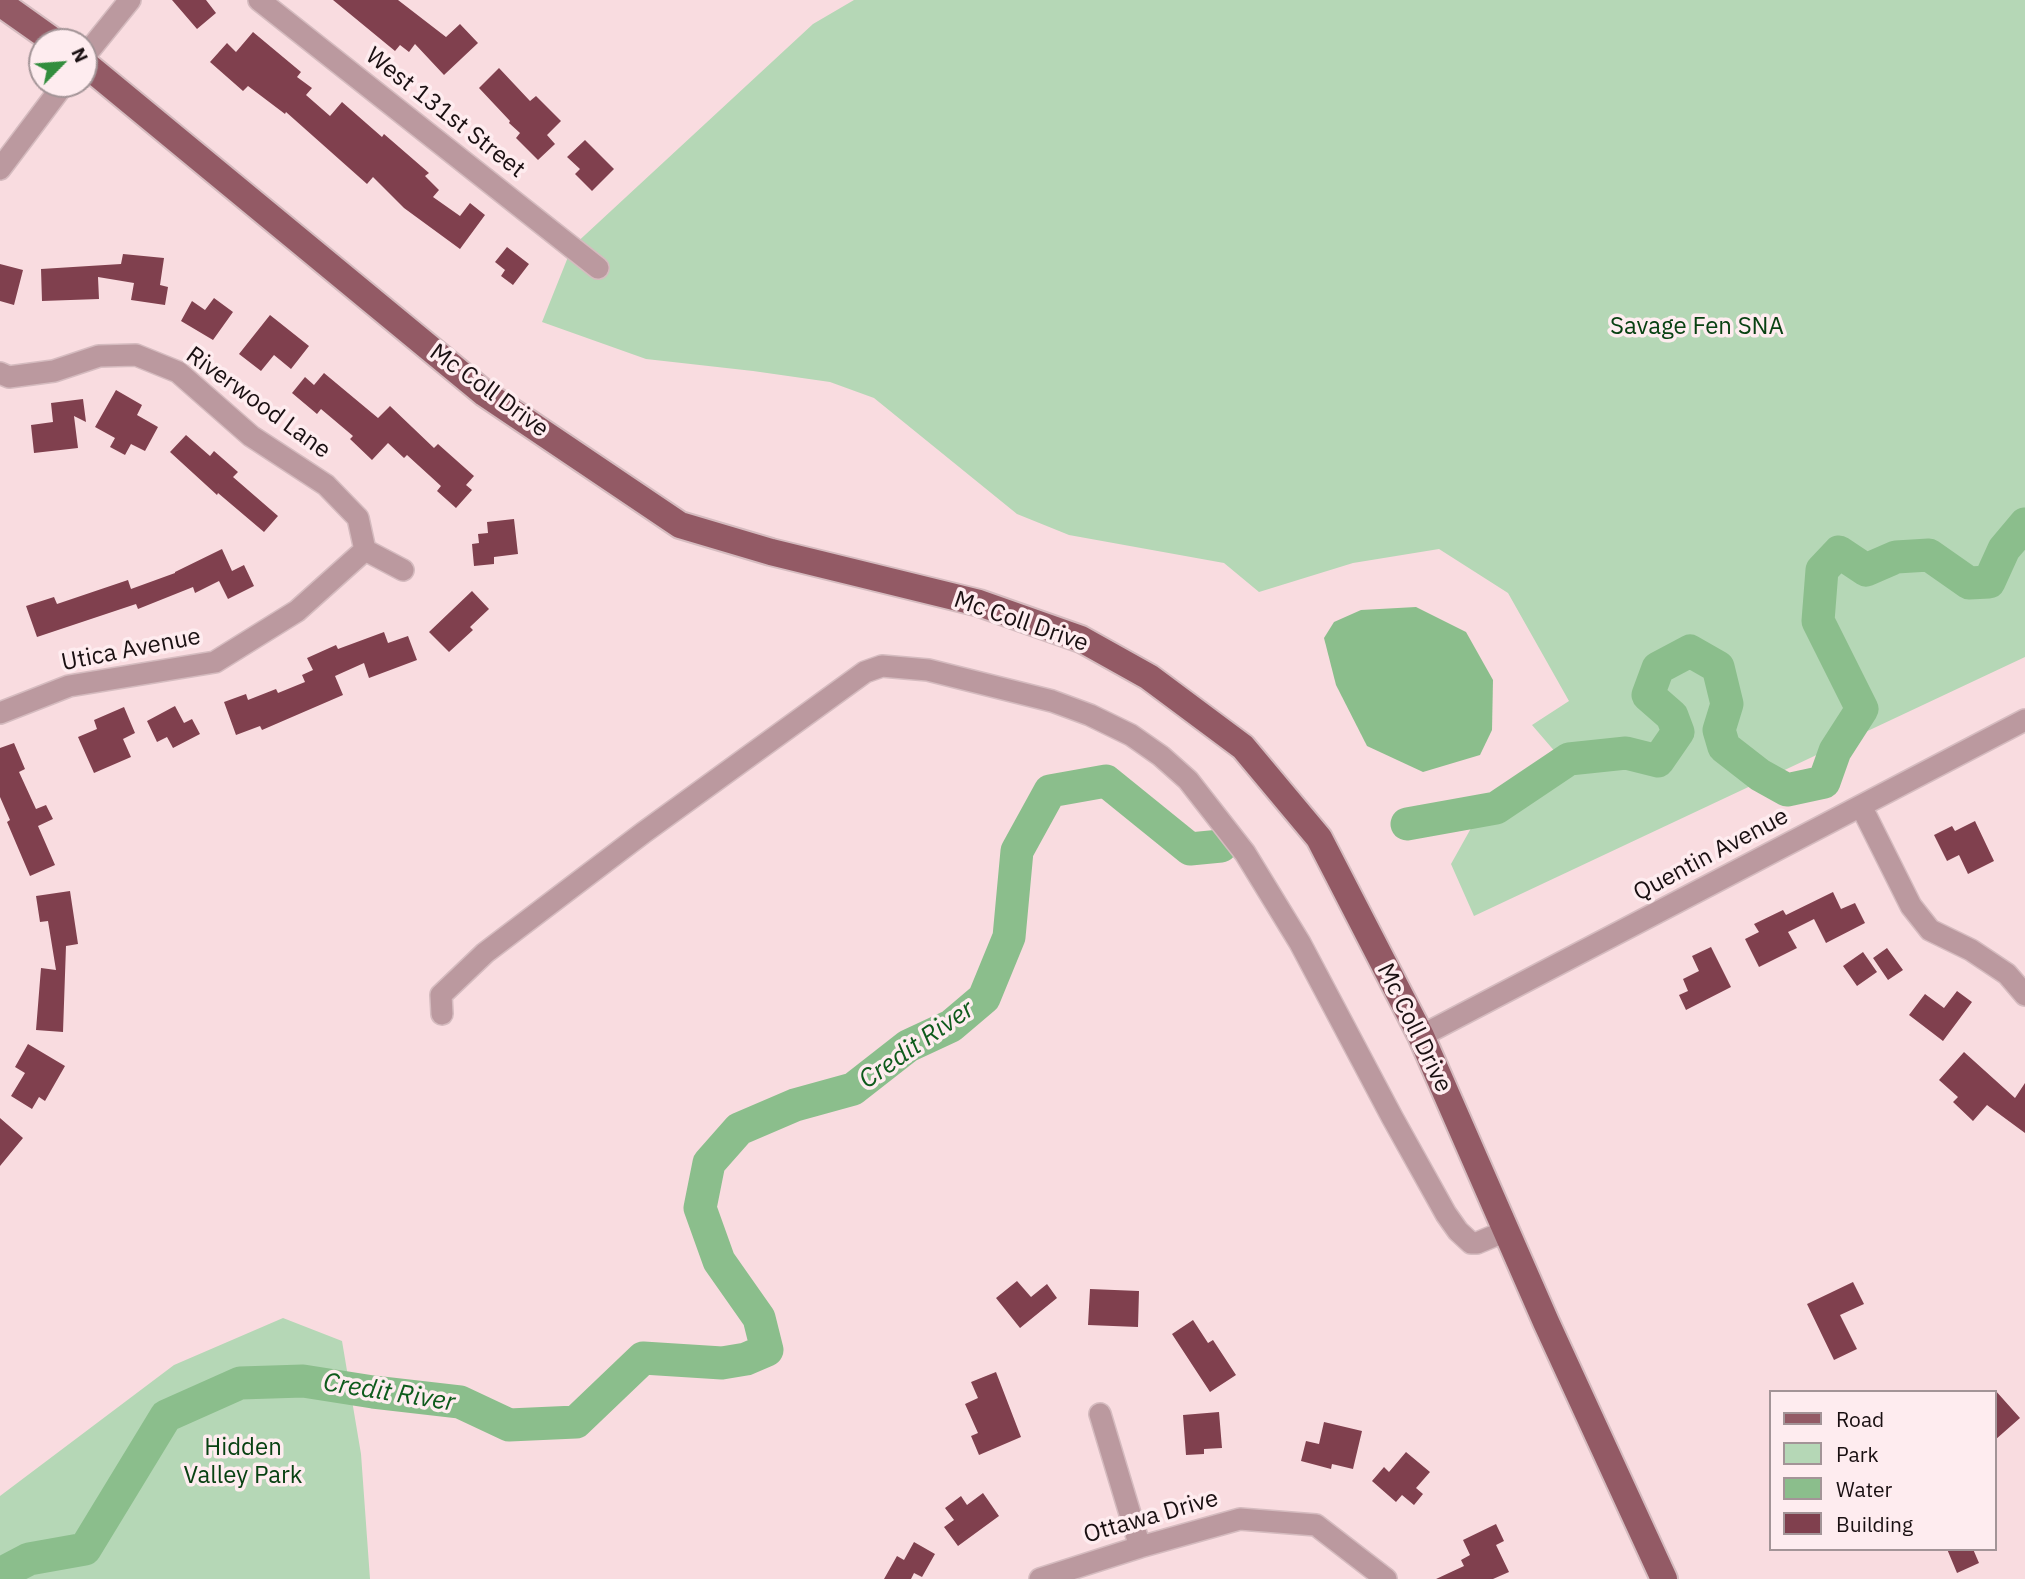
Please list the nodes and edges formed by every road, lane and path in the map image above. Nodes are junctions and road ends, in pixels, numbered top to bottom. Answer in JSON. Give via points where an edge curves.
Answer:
{"nodes":[{"id":1,"x":130,"y":0,"type":"edge"},
{"id":2,"x":259,"y":0,"type":"edge"},
{"id":3,"x":0,"y":3,"type":"edge"},
{"id":4,"x":35,"y":28,"type":"edge"},
{"id":5,"x":98,"y":40,"type":"edge"},
{"id":6,"x":98,"y":75,"type":"edge"},
{"id":7,"x":53,"y":98,"type":"edge"},
{"id":8,"x":0,"y":169,"type":"edge"},
{"id":9,"x":598,"y":268,"type":"dead end"},
{"id":10,"x":0,"y":373,"type":"edge"},
{"id":11,"x":365,"y":550,"type":"junction"},
{"id":12,"x":403,"y":570,"type":"dead end"},
{"id":13,"x":0,"y":713,"type":"edge"},
{"id":14,"x":2025,"y":720,"type":"edge"},
{"id":15,"x":1861,"y":806,"type":"junction"},
{"id":16,"x":2025,"y":995,"type":"edge"},
{"id":17,"x":442,"y":1014,"type":"dead end"},
{"id":18,"x":1421,"y":1036,"type":"junction"},
{"id":19,"x":1506,"y":1231,"type":"junction"},
{"id":20,"x":1100,"y":1414,"type":"dead end"},
{"id":21,"x":1140,"y":1546,"type":"junction"},
{"id":22,"x":1040,"y":1579,"type":"edge"},
{"id":23,"x":1386,"y":1579,"type":"edge"},
{"id":24,"x":1664,"y":1579,"type":"edge"}],
"edges":[{"from":1,"to":5,"type":"street"},
{"from":2,"to":9,"type":"street","name":"West 131st Street"},
{"from":3,"to":4,"type":"main road"},
{"from":6,"to":18,"type":"main road","name":"Mc Coll Drive","via":[[484,393],[680,525],[979,603],[1081,639],[1149,677],[1243,747],[1319,838]]},
{"from":7,"to":8,"type":"street"},
{"from":10,"to":11,"type":"street","name":"Riverwood Lane","via":[[9,377],[54,371],[99,356],[136,355],[178,372],[251,436],[326,485],[358,518]]},
{"from":11,"to":12,"type":"street"},
{"from":11,"to":13,"type":"street","name":"Utica Avenue","via":[[297,611],[215,662],[69,686]]},
{"from":14,"to":15,"type":"street","name":"Quentin Avenue"},
{"from":15,"to":16,"type":"street","via":[[1911,906],[1930,930],[2007,974]]},
{"from":15,"to":18,"type":"street","name":"Quentin Avenue"},
{"from":17,"to":19,"type":"street","via":[[441,995],[485,953],[865,672],[883,666],[928,670],[1090,715],[1131,735],[1188,780],[1245,853],[1300,943],[1452,1222],[1477,1244]]},
{"from":18,"to":19,"type":"main road","name":"Mc Coll Drive"},
{"from":19,"to":24,"type":"main road","name":"Mc Coll Drive"},
{"from":20,"to":21,"type":"street"},
{"from":21,"to":22,"type":"street","name":"Ottawa Drive"},
{"from":21,"to":23,"type":"street","name":"Ottawa Drive","via":[[1240,1519],[1316,1525]]}]}
